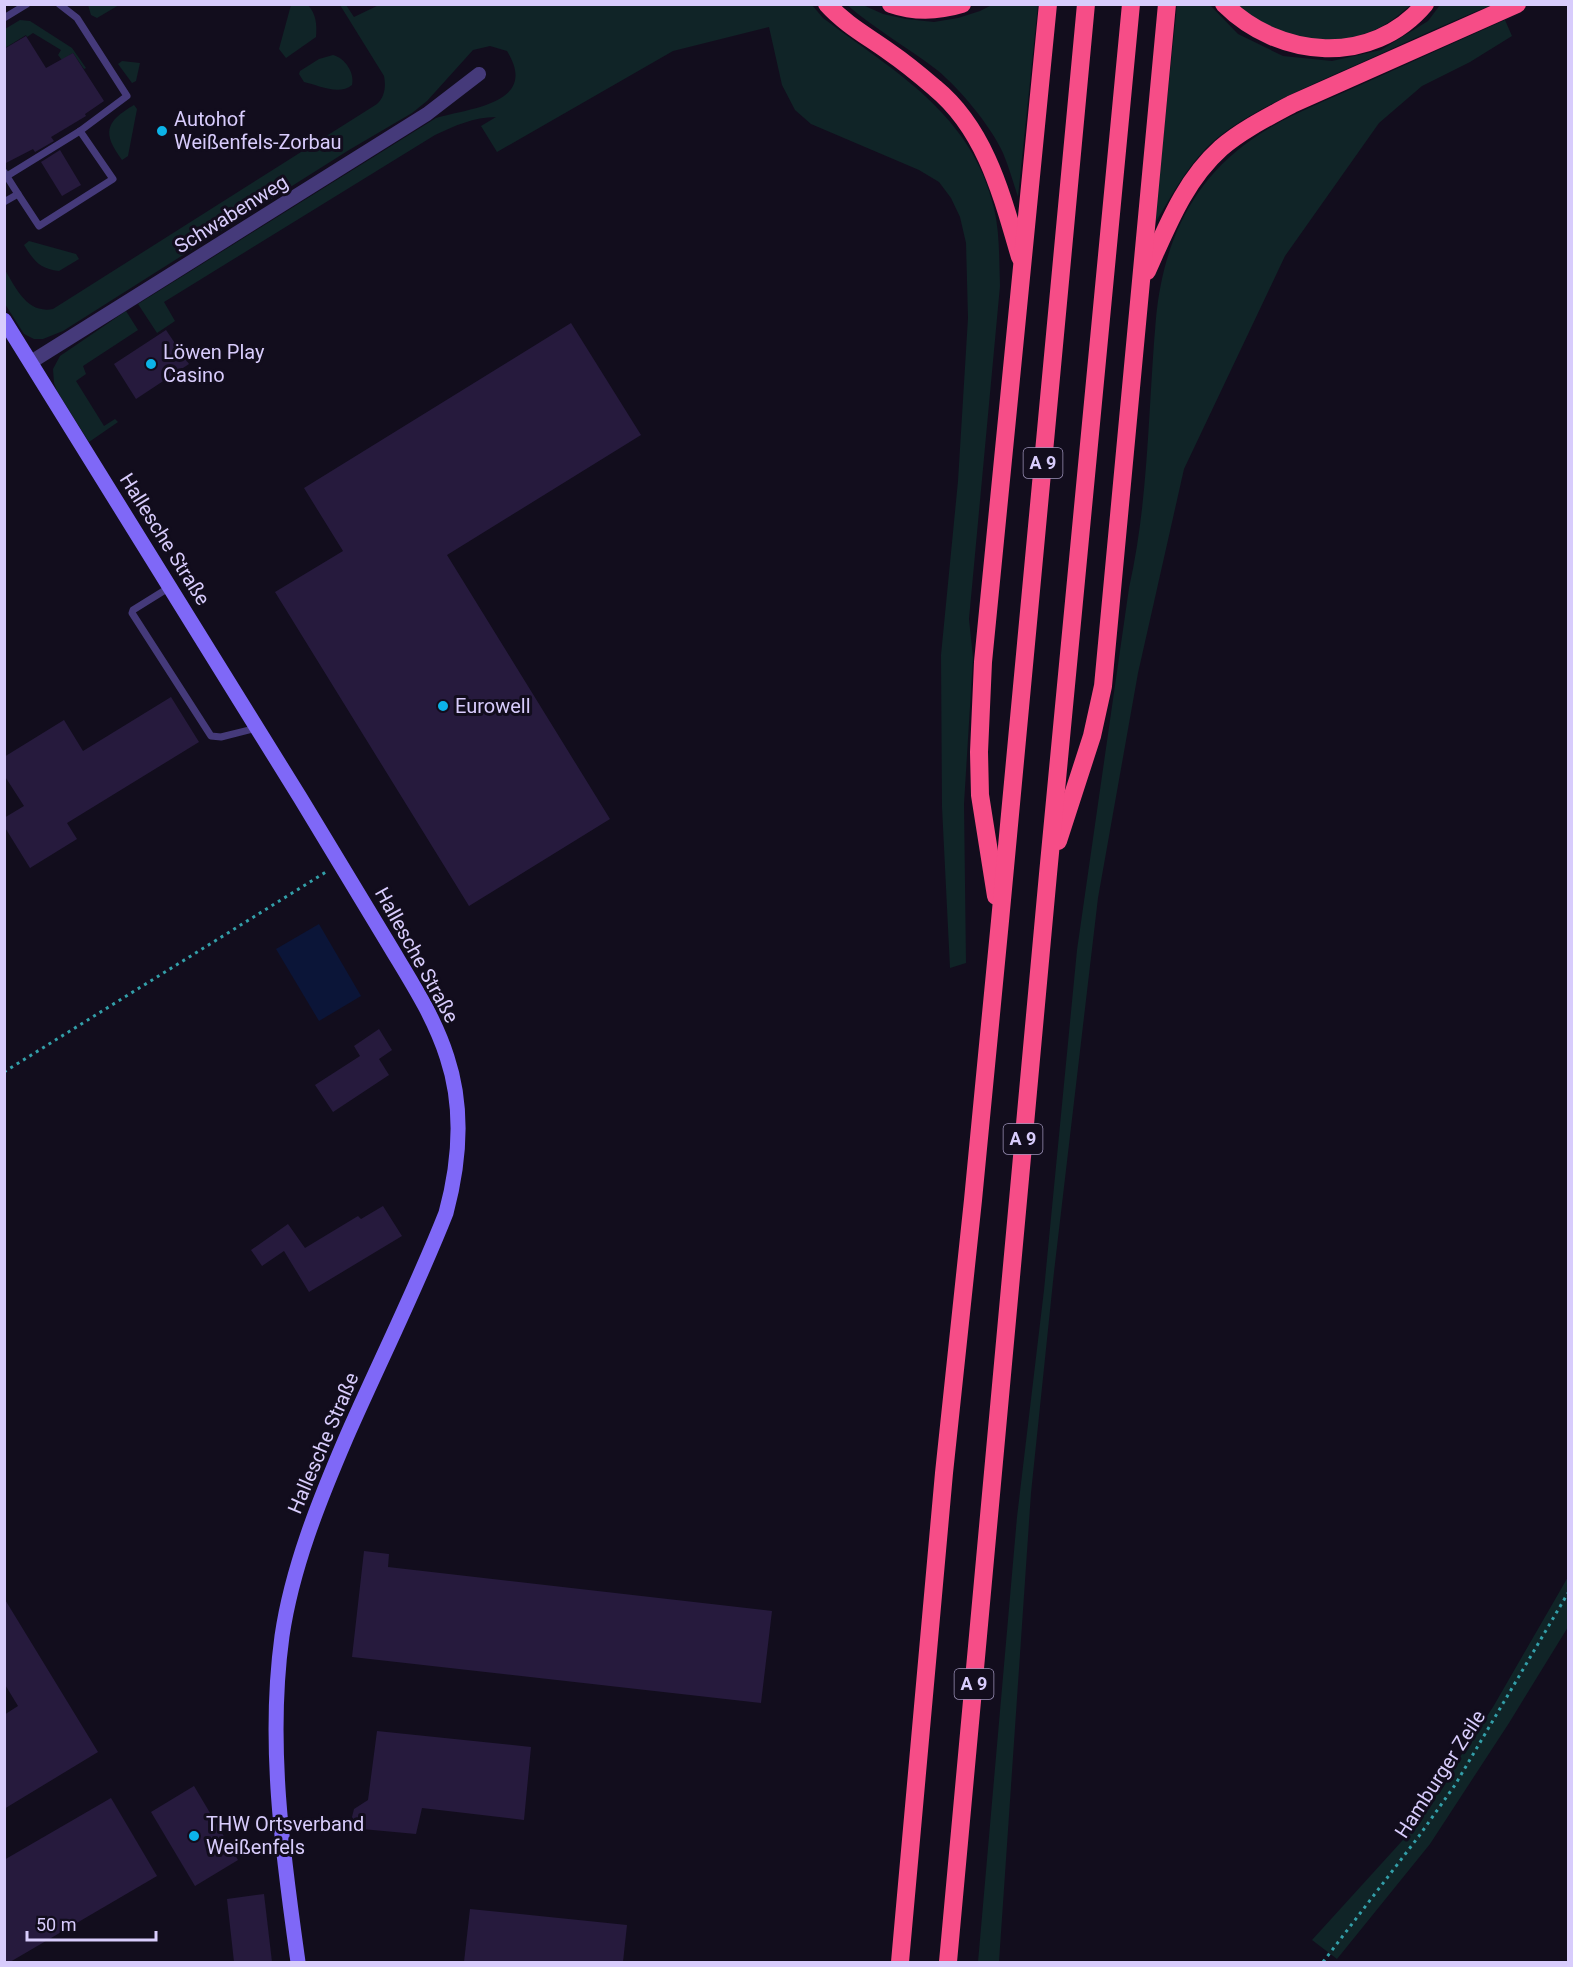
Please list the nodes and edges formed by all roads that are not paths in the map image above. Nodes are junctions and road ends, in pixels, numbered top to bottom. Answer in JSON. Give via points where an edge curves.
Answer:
{"nodes":[{"id":1,"x":27,"y":4,"type":"edge"},
{"id":2,"x":59,"y":4,"type":"edge"},
{"id":3,"x":827,"y":4,"type":"edge"},
{"id":4,"x":891,"y":4,"type":"edge"},
{"id":5,"x":962,"y":4,"type":"edge"},
{"id":6,"x":1048,"y":4,"type":"edge"},
{"id":7,"x":1086,"y":4,"type":"edge"},
{"id":8,"x":1131,"y":4,"type":"edge"},
{"id":9,"x":1167,"y":4,"type":"edge"},
{"id":10,"x":1224,"y":4,"type":"edge"},
{"id":11,"x":1425,"y":4,"type":"edge"},
{"id":12,"x":1517,"y":4,"type":"edge"},
{"id":13,"x":4,"y":18,"type":"edge"},
{"id":14,"x":479,"y":74,"type":"dead end"},
{"id":15,"x":80,"y":131,"type":"junction"},
{"id":16,"x":6,"y":174,"type":"edge"},
{"id":17,"x":18,"y":194,"type":"junction"},
{"id":18,"x":4,"y":202,"type":"edge"},
{"id":19,"x":1022,"y":264,"type":"junction"},
{"id":20,"x":1142,"y":283,"type":"junction"},
{"id":21,"x":4,"y":320,"type":"edge"},
{"id":22,"x":31,"y":362,"type":"junction"},
{"id":23,"x":170,"y":587,"type":"junction"},
{"id":24,"x":257,"y":728,"type":"junction"},
{"id":25,"x":1048,"y":874,"type":"junction"},
{"id":26,"x":1000,"y":921,"type":"junction"},
{"id":27,"x":298,"y":1962,"type":"edge"},
{"id":28,"x":900,"y":1962,"type":"edge"},
{"id":29,"x":948,"y":1962,"type":"edge"}],
"edges":[{"from":1,"to":13,"type":"lane"},
{"from":2,"to":15,"type":"lane","via":[[77,18],[127,96]]},
{"from":3,"to":19,"type":"highway","via":[[937,89],[957,110],[982,147]]},
{"from":4,"to":5,"type":"highway","via":[[936,10]]},
{"from":6,"to":19,"type":"highway"},
{"from":7,"to":26,"type":"highway","number":"A 9"},
{"from":8,"to":25,"type":"highway","number":"A 9"},
{"from":9,"to":20,"type":"highway"},
{"from":10,"to":11,"type":"highway","via":[[1267,36],[1322,49],[1377,38],[1407,21]]},
{"from":12,"to":20,"type":"highway","via":[[1292,104],[1221,148],[1183,194]]},
{"from":14,"to":22,"type":"street","name":"Schwabenweg","via":[[427,114]]},
{"from":15,"to":16,"type":"lane"},
{"from":15,"to":17,"type":"lane","via":[[113,179],[39,226]]},
{"from":16,"to":17,"type":"lane"},
{"from":17,"to":18,"type":"lane"},
{"from":19,"to":26,"type":"highway","via":[[983,662],[979,752],[980,795]]},
{"from":20,"to":25,"type":"highway","via":[[1102,686],[1092,736]]},
{"from":21,"to":22,"type":"street","name":"Hallesche Straße"},
{"from":22,"to":23,"type":"street","name":"Hallesche Straße"},
{"from":23,"to":24,"type":"street","name":"Hallesche Straße"},
{"from":23,"to":24,"type":"lane","via":[[132,614],[211,736]]},
{"from":24,"to":27,"type":"street","name":"Hallesche Straße","via":[[415,988],[447,1056],[457,1098],[458,1151],[446,1213],[322,1494],[301,1557],[282,1636],[276,1758]]},
{"from":25,"to":29,"type":"highway","number":"A 9"},
{"from":26,"to":28,"type":"highway","number":"A 9"}]}
